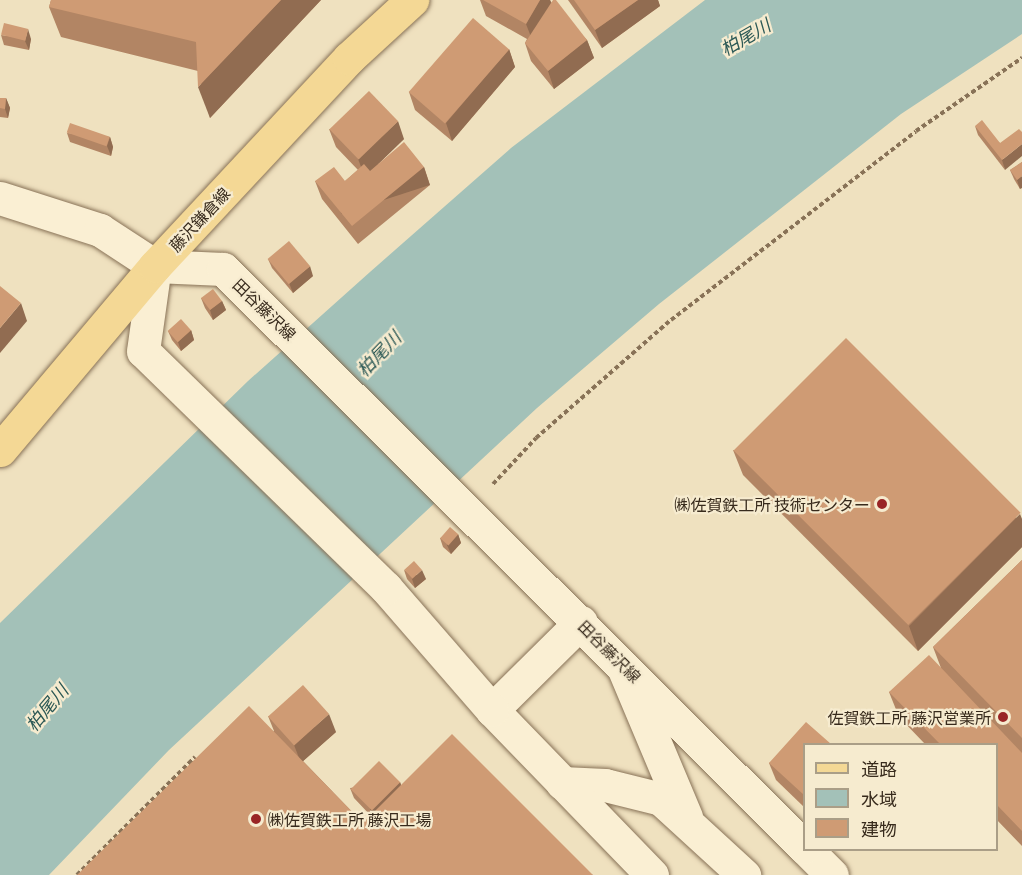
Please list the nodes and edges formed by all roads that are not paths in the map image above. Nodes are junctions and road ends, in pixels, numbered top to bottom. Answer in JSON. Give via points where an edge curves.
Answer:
{"nodes":[{"id":1,"x":412,"y":0,"type":"edge"},
{"id":2,"x":0,"y":198,"type":"edge"},
{"id":3,"x":155,"y":266,"type":"junction"},
{"id":4,"x":0,"y":450,"type":"edge"},
{"id":5,"x":581,"y":622,"type":"junction"},
{"id":6,"x":621,"y":661,"type":"junction"},
{"id":7,"x":492,"y":710,"type":"junction"},
{"id":8,"x":562,"y":783,"type":"junction"},
{"id":9,"x":687,"y":817,"type":"junction"},
{"id":10,"x":803,"y":845,"type":"edge"},
{"id":11,"x":809,"y":851,"type":"edge"},
{"id":12,"x":652,"y":875,"type":"edge"},
{"id":13,"x":744,"y":875,"type":"edge"},
{"id":14,"x":832,"y":875,"type":"edge"}],
"edges":[{"from":1,"to":3,"type":"main road","name":"藤沢鎌倉線","via":[[349,58]]},
{"from":2,"to":3,"type":"main road","via":[[100,230]]},
{"from":3,"to":4,"type":"main road","name":"藤沢鎌倉線"},
{"from":3,"to":5,"type":"main road","name":"田谷藤沢線","via":[[223,269]]},
{"from":3,"to":7,"type":"main road","via":[[143,351],[386,588]]},
{"from":5,"to":6,"type":"main road","name":"田谷藤沢線"},
{"from":5,"to":7,"type":"main road"},
{"from":6,"to":9,"type":"main road"},
{"from":6,"to":10,"type":"main road","name":"田谷藤沢線"},
{"from":7,"to":8,"type":"main road"},
{"from":8,"to":9,"type":"main road","via":[[634,790],[661,799]]},
{"from":8,"to":12,"type":"main road"},
{"from":9,"to":13,"type":"main road"},
{"from":11,"to":14,"type":"main road","name":"田谷藤沢線"}]}
